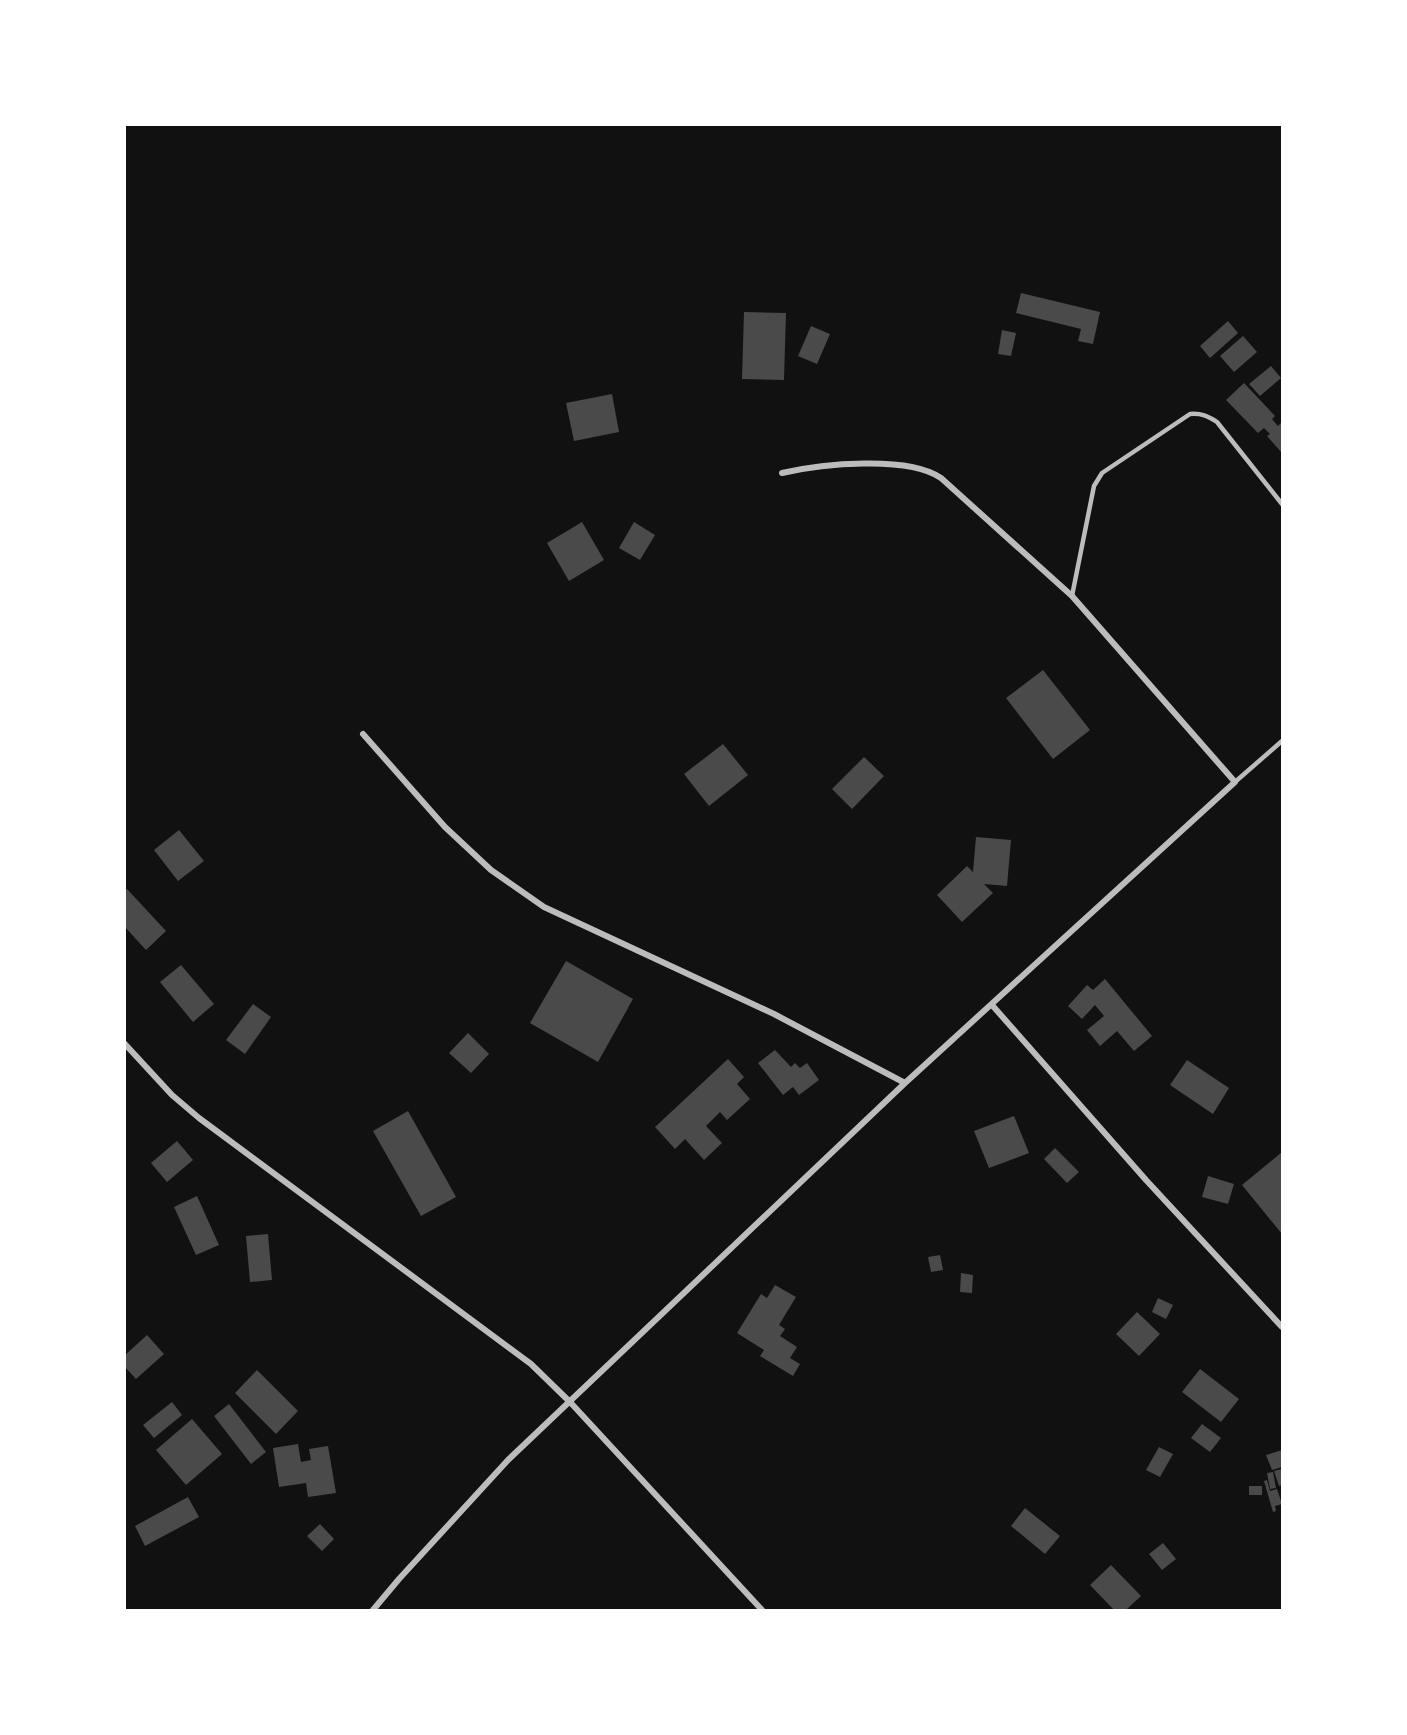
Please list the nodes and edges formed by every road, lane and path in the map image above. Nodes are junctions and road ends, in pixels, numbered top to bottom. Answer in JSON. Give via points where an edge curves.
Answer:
{"nodes":[{"id":1,"x":782,"y":473,"type":"dead end"},
{"id":2,"x":1282,"y":504,"type":"edge"},
{"id":3,"x":1072,"y":596,"type":"junction"},
{"id":4,"x":363,"y":734,"type":"dead end"},
{"id":5,"x":1282,"y":741,"type":"edge"},
{"id":6,"x":1235,"y":782,"type":"junction"},
{"id":7,"x":992,"y":1005,"type":"junction"},
{"id":8,"x":124,"y":1044,"type":"edge"},
{"id":9,"x":905,"y":1083,"type":"junction"},
{"id":10,"x":1282,"y":1327,"type":"edge"},
{"id":11,"x":570,"y":1402,"type":"junction"},
{"id":12,"x":373,"y":1611,"type":"edge"},
{"id":13,"x":762,"y":1611,"type":"edge"}],
"edges":[{"from":1,"to":3,"type":"street","via":[[837,464],[906,465],[933,472]]},
{"from":2,"to":3,"type":"lane","via":[[1217,422],[1208,416],[1190,414],[1102,473],[1094,486]]},
{"from":3,"to":6,"type":"street"},
{"from":4,"to":9,"type":"street","via":[[445,827],[491,870],[544,907],[774,1014]]},
{"from":5,"to":6,"type":"lane"},
{"from":6,"to":7,"type":"street"},
{"from":7,"to":9,"type":"street"},
{"from":7,"to":10,"type":"street"},
{"from":8,"to":11,"type":"street","via":[[199,1118],[503,1342]]},
{"from":9,"to":11,"type":"street"},
{"from":11,"to":12,"type":"street","via":[[508,1460]]},
{"from":11,"to":13,"type":"street"}]}
